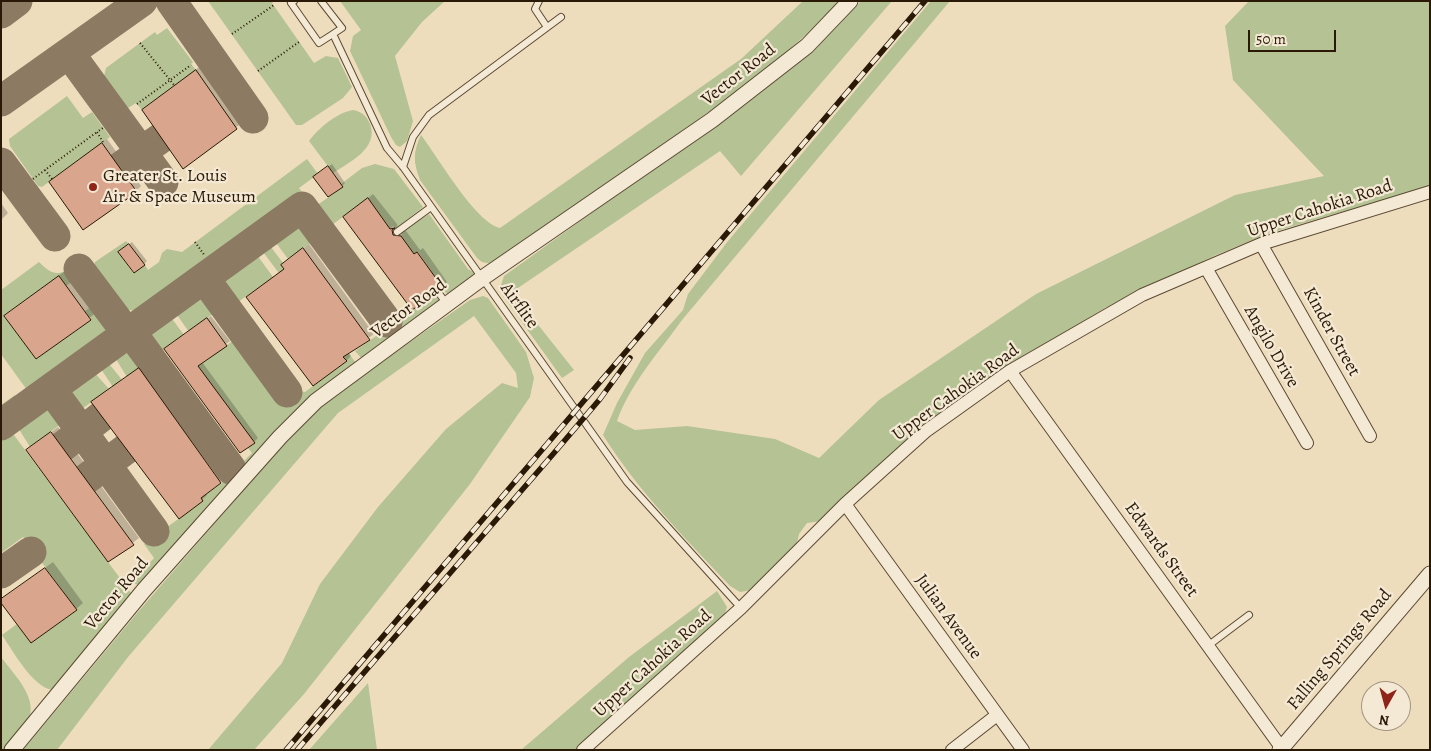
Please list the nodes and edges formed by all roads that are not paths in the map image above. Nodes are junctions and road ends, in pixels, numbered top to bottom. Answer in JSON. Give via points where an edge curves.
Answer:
{"nodes":[{"id":1,"x":294,"y":1,"type":"edge"},
{"id":2,"x":321,"y":1,"type":"edge"},
{"id":3,"x":538,"y":1,"type":"edge"},
{"id":4,"x":850,"y":1,"type":"edge"},
{"id":5,"x":561,"y":17,"type":"dead end"},
{"id":6,"x":547,"y":27,"type":"junction"},
{"id":7,"x":332,"y":34,"type":"junction"},
{"id":8,"x":403,"y":167,"type":"junction"},
{"id":9,"x":1430,"y":192,"type":"edge"},
{"id":10,"x":431,"y":207,"type":"junction"},
{"id":11,"x":398,"y":232,"type":"dead end"},
{"id":12,"x":1261,"y":244,"type":"junction"},
{"id":13,"x":1206,"y":268,"type":"junction"},
{"id":14,"x":481,"y":279,"type":"junction"},
{"id":15,"x":1010,"y":371,"type":"junction"},
{"id":16,"x":1370,"y":436,"type":"dead end"},
{"id":17,"x":1307,"y":443,"type":"dead end"},
{"id":18,"x":845,"y":504,"type":"junction"},
{"id":19,"x":1430,"y":574,"type":"edge"},
{"id":20,"x":741,"y":608,"type":"junction"},
{"id":21,"x":1249,"y":615,"type":"dead end"},
{"id":22,"x":1209,"y":645,"type":"junction"},
{"id":23,"x":996,"y":715,"type":"junction"},
{"id":24,"x":1281,"y":749,"type":"edge"},
{"id":25,"x":12,"y":750,"type":"edge"},
{"id":26,"x":583,"y":750,"type":"edge"},
{"id":27,"x":952,"y":750,"type":"edge"},
{"id":28,"x":1023,"y":750,"type":"edge"}],
"edges":[{"from":1,"to":7,"type":"lane","via":[[291,3],[318,43]]},
{"from":2,"to":7,"type":"lane","via":[[342,28]]},
{"from":3,"to":6,"type":"lane","via":[[535,9]]},
{"from":4,"to":14,"type":"street","name":"Vector Road","via":[[807,46],[712,120]]},
{"from":5,"to":6,"type":"lane"},
{"from":6,"to":8,"type":"lane","via":[[429,115],[413,137]]},
{"from":7,"to":8,"type":"lane","name":"Airflite","via":[[387,148]]},
{"from":8,"to":10,"type":"lane","name":"Airflite"},
{"from":9,"to":12,"type":"street","name":"Upper Cahokia Road"},
{"from":10,"to":11,"type":"lane"},
{"from":10,"to":14,"type":"lane","name":"Airflite"},
{"from":12,"to":13,"type":"street","name":"Upper Cahokia Road"},
{"from":12,"to":16,"type":"street","name":"Kinder Street"},
{"from":13,"to":15,"type":"street","name":"Upper Cahokia Road","via":[[1142,295]]},
{"from":13,"to":17,"type":"street","name":"Angilo Drive"},
{"from":14,"to":20,"type":"lane","name":"Airflite","via":[[627,482]]},
{"from":14,"to":25,"type":"street","name":"Vector Road","via":[[443,298],[316,401],[286,431],[144,590]]},
{"from":15,"to":18,"type":"street","name":"Upper Cahokia Road","via":[[926,431]]},
{"from":15,"to":22,"type":"street","name":"Edwards Street"},
{"from":18,"to":20,"type":"street","name":"Upper Cahokia Road"},
{"from":18,"to":23,"type":"street","name":"Julian Avenue"},
{"from":19,"to":24,"type":"street","name":"Falling Springs Road"},
{"from":20,"to":26,"type":"street","name":"Upper Cahokia Road"},
{"from":21,"to":22,"type":"lane"},
{"from":22,"to":24,"type":"street","name":"Edwards Street"},
{"from":23,"to":27,"type":"street"},
{"from":23,"to":28,"type":"street","name":"Julian Avenue"}]}
